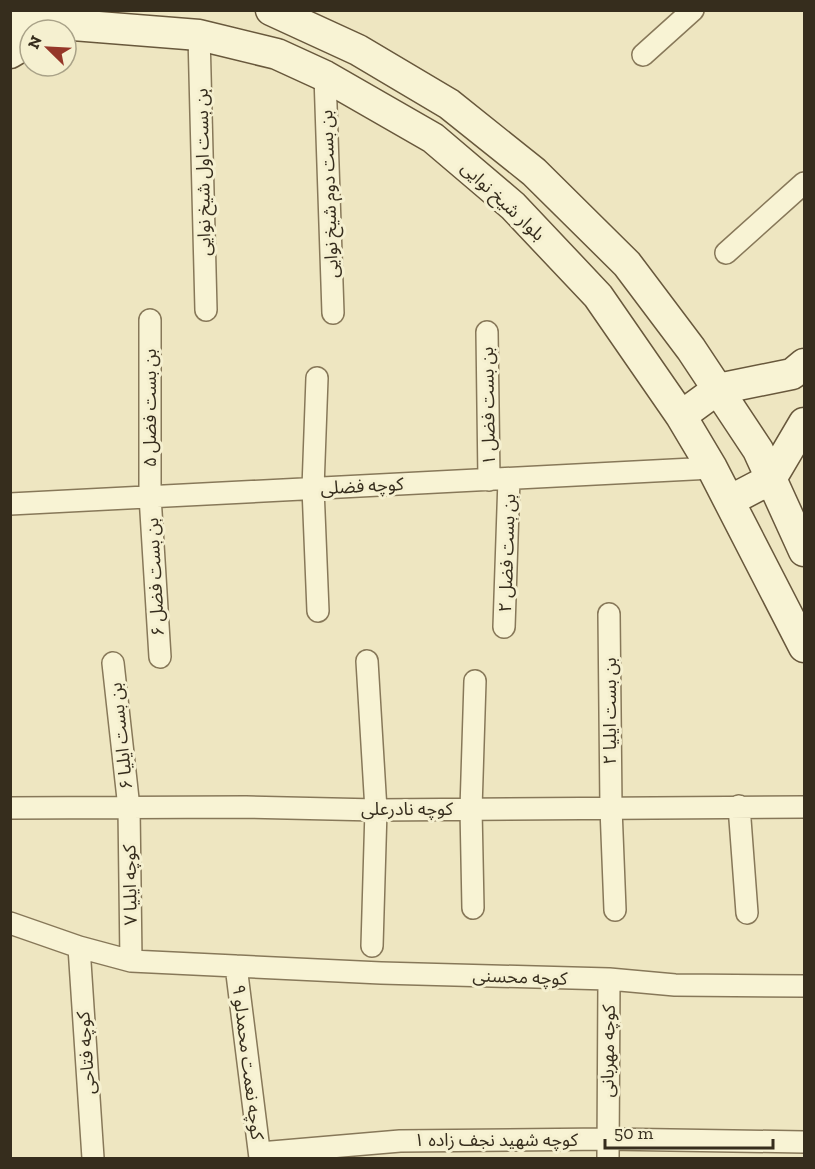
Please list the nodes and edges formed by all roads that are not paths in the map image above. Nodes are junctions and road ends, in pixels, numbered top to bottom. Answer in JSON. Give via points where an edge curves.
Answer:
{"nodes":[{"id":1,"x":271,"y":10,"type":"edge"},
{"id":2,"x":693,"y":10,"type":"edge"},
{"id":3,"x":78,"y":24,"type":"edge"},
{"id":4,"x":200,"y":34,"type":"junction"},
{"id":5,"x":643,"y":55,"type":"dead end"},
{"id":6,"x":325,"y":76,"type":"junction"},
{"id":7,"x":804,"y":183,"type":"edge"},
{"id":8,"x":726,"y":253,"type":"dead end"},
{"id":9,"x":206,"y":310,"type":"dead end"},
{"id":10,"x":333,"y":313,"type":"dead end"},
{"id":11,"x":150,"y":320,"type":"dead end"},
{"id":12,"x":487,"y":332,"type":"dead end"},
{"id":13,"x":804,"y":364,"type":"edge"},
{"id":14,"x":317,"y":378,"type":"dead end"},
{"id":15,"x":718,"y":389,"type":"junction"},
{"id":16,"x":681,"y":416,"type":"junction"},
{"id":17,"x":804,"y":423,"type":"edge"},
{"id":18,"x":712,"y":468,"type":"junction"},
{"id":19,"x":499,"y":479,"type":"junction"},
{"id":20,"x":771,"y":479,"type":"junction"},
{"id":21,"x":313,"y":488,"type":"junction"},
{"id":22,"x":150,"y":496,"type":"junction"},
{"id":23,"x":729,"y":501,"type":"junction"},
{"id":24,"x":10,"y":504,"type":"edge"},
{"id":25,"x":804,"y":551,"type":"edge"},
{"id":26,"x":318,"y":611,"type":"dead end"},
{"id":27,"x":609,"y":614,"type":"dead end"},
{"id":28,"x":504,"y":627,"type":"dead end"},
{"id":29,"x":804,"y":647,"type":"edge"},
{"id":30,"x":160,"y":657,"type":"dead end"},
{"id":31,"x":367,"y":661,"type":"dead end"},
{"id":32,"x":113,"y":663,"type":"dead end"},
{"id":33,"x":475,"y":681,"type":"dead end"},
{"id":34,"x":739,"y":806,"type":"junction"},
{"id":35,"x":804,"y":807,"type":"edge"},
{"id":36,"x":10,"y":808,"type":"edge"},
{"id":37,"x":129,"y":808,"type":"junction"},
{"id":38,"x":611,"y":808,"type":"junction"},
{"id":39,"x":471,"y":809,"type":"junction"},
{"id":40,"x":376,"y":810,"type":"junction"},
{"id":41,"x":473,"y":908,"type":"dead end"},
{"id":42,"x":615,"y":910,"type":"dead end"},
{"id":43,"x":747,"y":913,"type":"dead end"},
{"id":44,"x":10,"y":923,"type":"edge"},
{"id":45,"x":372,"y":946,"type":"dead end"},
{"id":46,"x":79,"y":947,"type":"junction"},
{"id":47,"x":131,"y":961,"type":"junction"},
{"id":48,"x":236,"y":966,"type":"junction"},
{"id":49,"x":609,"y":980,"type":"junction"},
{"id":50,"x":804,"y":986,"type":"edge"},
{"id":51,"x":804,"y":1142,"type":"edge"},
{"id":52,"x":608,"y":1149,"type":"edge"},
{"id":53,"x":260,"y":1156,"type":"edge"},
{"id":54,"x":93,"y":1158,"type":"edge"}],
"edges":[{"from":1,"to":15,"type":"main road","via":[[358,50],[449,104],[534,172],[627,264]]},
{"from":2,"to":5,"type":"street"},
{"from":3,"to":4,"type":"main road","name":"بلوار شیخ نوایی"},
{"from":4,"to":6,"type":"main road","name":"بلوار شیخ نوایی","via":[[277,54]]},
{"from":4,"to":9,"type":"street","name":"بن بست اول شیخ نوایی"},
{"from":6,"to":10,"type":"street","name":"بن بست دوم شیخ نوایی"},
{"from":6,"to":16,"type":"main road","name":"بلوار شیخ نوایی","via":[[433,138],[513,206],[598,296]]},
{"from":7,"to":8,"type":"street"},
{"from":11,"to":22,"type":"street","name":"۵ بن بست فضل"},
{"from":12,"to":19,"type":"street","name":"بن بست فضل ۱"},
{"from":13,"to":15,"type":"main road","via":[[792,374]]},
{"from":14,"to":21,"type":"street"},
{"from":15,"to":16,"type":"main road"},
{"from":15,"to":20,"type":"main road","via":[[758,450]]},
{"from":16,"to":18,"type":"main road","name":"بلوار شیخ نوایی"},
{"from":17,"to":20,"type":"main road"},
{"from":18,"to":19,"type":"street","name":"کوچه فضلی"},
{"from":18,"to":23,"type":"main road","name":"بلوار شیخ نوایی"},
{"from":19,"to":21,"type":"street","name":"کوچه فضلی"},
{"from":19,"to":28,"type":"street","name":"۲ بن بست فضل"},
{"from":20,"to":23,"type":"main road"},
{"from":20,"to":25,"type":"main road"},
{"from":21,"to":22,"type":"street","name":"کوچه فضلی"},
{"from":21,"to":26,"type":"street"},
{"from":22,"to":24,"type":"street","name":"کوچه فضلی"},
{"from":22,"to":30,"type":"street","name":"۶ بن بست فضل"},
{"from":23,"to":29,"type":"main road","name":"بلوار شیخ نوایی"},
{"from":27,"to":38,"type":"street","name":"بن بست ایلیا ۲"},
{"from":31,"to":40,"type":"street"},
{"from":32,"to":37,"type":"street","name":"۶ بن بست ایلیا"},
{"from":33,"to":39,"type":"street"},
{"from":34,"to":35,"type":"street","name":"کوچه نادرعلی"},
{"from":34,"to":38,"type":"street","name":"کوچه نادرعلی"},
{"from":34,"to":43,"type":"street"},
{"from":36,"to":37,"type":"street","name":"کوچه نادرعلی"},
{"from":37,"to":40,"type":"street","name":"کوچه نادرعلی"},
{"from":37,"to":47,"type":"street","name":"۷ کوچه ایلیا"},
{"from":38,"to":39,"type":"street","name":"کوچه نادرعلی"},
{"from":38,"to":42,"type":"street","name":"بن بست ایلیا ۲"},
{"from":39,"to":40,"type":"street","name":"کوچه نادرعلی"},
{"from":39,"to":41,"type":"street"},
{"from":40,"to":45,"type":"street"},
{"from":44,"to":46,"type":"street","name":"کوچه محسنی"},
{"from":46,"to":47,"type":"street","name":"کوچه محسنی"},
{"from":46,"to":54,"type":"street","name":"کوچه فتاحی"},
{"from":47,"to":48,"type":"street","name":"کوچه محسنی"},
{"from":48,"to":49,"type":"street","name":"کوچه محسنی"},
{"from":48,"to":53,"type":"street","name":"کوچه نعمت محمدلو ۹"},
{"from":49,"to":50,"type":"street","name":"کوچه محسنی"},
{"from":49,"to":52,"type":"street","name":"کوچه مهربانی"},
{"from":51,"to":52,"type":"street","name":"کوچه شهید نجف زاده ۱"},
{"from":52,"to":53,"type":"street","name":"کوچه شهید نجف زاده ۱","via":[[400,1141]]}]}
